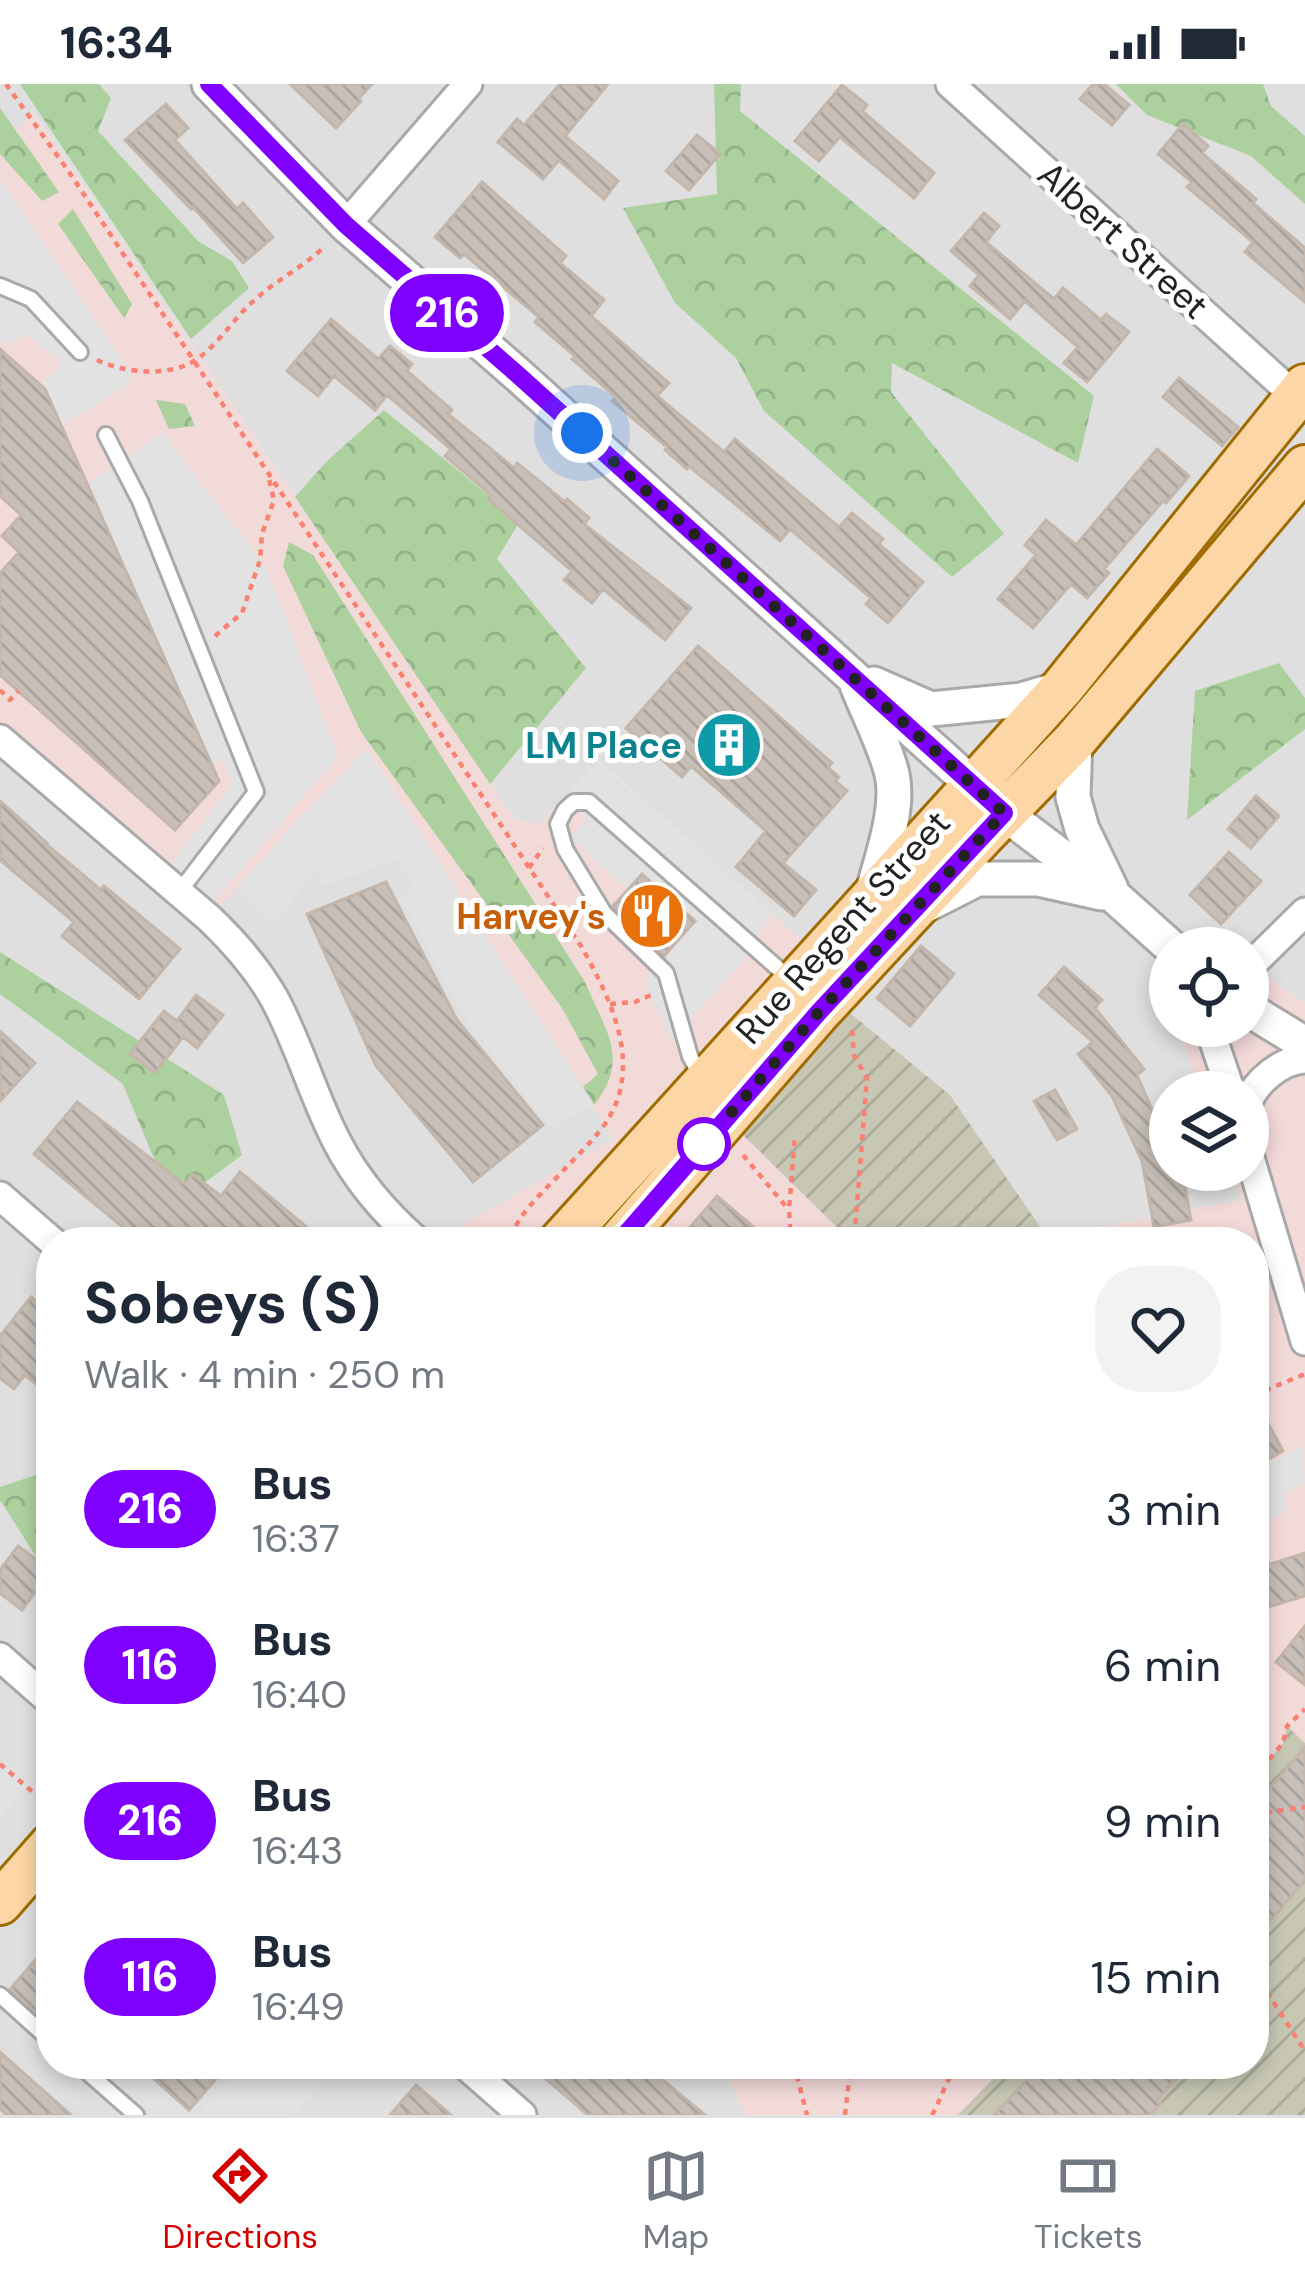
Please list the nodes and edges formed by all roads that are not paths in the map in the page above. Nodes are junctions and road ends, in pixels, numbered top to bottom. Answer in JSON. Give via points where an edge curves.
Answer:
{"nodes":[{"id":1,"x":209,"y":84,"type":"edge"},
{"id":2,"x":468,"y":84,"type":"edge"},
{"id":3,"x":950,"y":84,"type":"edge"},
{"id":4,"x":346,"y":225,"type":"junction"},
{"id":5,"x":0,"y":286,"type":"edge"},
{"id":6,"x":80,"y":352,"type":"road end"},
{"id":7,"x":1300,"y":392,"type":"edge"},
{"id":8,"x":106,"y":435,"type":"dead end"},
{"id":9,"x":1305,"y":467,"type":"edge"},
{"id":10,"x":855,"y":678,"type":"junction"},
{"id":11,"x":1062,"y":688,"type":"junction"},
{"id":12,"x":0,"y":739,"type":"edge"},
{"id":13,"x":1075,"y":740,"type":"junction"},
{"id":14,"x":972,"y":784,"type":"junction"},
{"id":15,"x":1004,"y":813,"type":"junction"},
{"id":16,"x":179,"y":892,"type":"junction"},
{"id":17,"x":1114,"y":896,"type":"junction"},
{"id":18,"x":890,"y":905,"type":"junction"},
{"id":19,"x":1305,"y":912,"type":"edge"},
{"id":20,"x":1149,"y":927,"type":"edge"},
{"id":21,"x":1269,"y":947,"type":"edge"},
{"id":22,"x":794,"y":983,"type":"junction"},
{"id":23,"x":1269,"y":1022,"type":"edge"},
{"id":24,"x":1305,"y":1044,"type":"edge"},
{"id":25,"x":1305,"y":1059,"type":"edge"},
{"id":26,"x":1269,"y":1075,"type":"edge"},
{"id":27,"x":704,"y":1083,"type":"junction"},
{"id":28,"x":1260,"y":1191,"type":"edge"},
{"id":29,"x":0,"y":1196,"type":"edge"},
{"id":30,"x":400,"y":1227,"type":"edge"},
{"id":31,"x":574,"y":1227,"type":"edge"},
{"id":32,"x":632,"y":1227,"type":"edge"},
{"id":33,"x":36,"y":1228,"type":"edge"},
{"id":34,"x":1305,"y":1341,"type":"edge"},
{"id":35,"x":0,"y":1657,"type":"edge"},
{"id":36,"x":36,"y":1689,"type":"edge"},
{"id":37,"x":36,"y":1862,"type":"edge"},
{"id":38,"x":0,"y":1903,"type":"edge"},
{"id":39,"x":0,"y":1995,"type":"edge"},
{"id":40,"x":36,"y":2027,"type":"edge"},
{"id":41,"x":95,"y":2079,"type":"edge"},
{"id":42,"x":481,"y":2079,"type":"edge"},
{"id":43,"x":136,"y":2115,"type":"edge"},
{"id":44,"x":522,"y":2115,"type":"edge"}],
"edges":[{"from":1,"to":4,"type":"street"},
{"from":2,"to":4,"type":"street"},
{"from":3,"to":7,"type":"street","name":"Albert Street"},
{"from":4,"to":10,"type":"street"},
{"from":5,"to":6,"type":"lane","via":[[32,299]]},
{"from":7,"to":11,"type":"main road","name":"Rue Regent Street"},
{"from":8,"to":16,"type":"lane","via":[[256,793]]},
{"from":9,"to":13,"type":"main road","name":"Rue Regent Street"},
{"from":10,"to":11,"type":"street","via":[[932,709]]},
{"from":10,"to":14,"type":"street"},
{"from":10,"to":18,"type":"street","via":[[892,772]]},
{"from":11,"to":14,"type":"main road","name":"Rue Regent Street"},
{"from":12,"to":16,"type":"street"},
{"from":13,"to":15,"type":"main road","name":"Rue Regent Street"},
{"from":13,"to":17,"type":"street","via":[[1073,797]]},
{"from":14,"to":15,"type":"street"},
{"from":14,"to":18,"type":"main road","name":"Rue Regent Street"},
{"from":15,"to":17,"type":"street"},
{"from":15,"to":18,"type":"main road","name":"Rue Regent Street"},
{"from":16,"to":30,"type":"street","via":[[242,950],[273,995],[338,1143]]},
{"from":17,"to":18,"type":"street","via":[[1038,879],[977,879]]},
{"from":17,"to":20,"type":"street"},
{"from":18,"to":22,"type":"main road","name":"Rue Regent Street"},
{"from":18,"to":32,"type":"main road","name":"Rue Regent Street","via":[[818,1013]]},
{"from":19,"to":21,"type":"street"},
{"from":22,"to":27,"type":"main road","name":"Rue Regent Street"},
{"from":22,"to":27,"type":"lane","via":[[589,802],[565,810],[565,849],[604,913],[666,973]]},
{"from":23,"to":24,"type":"street"},
{"from":25,"to":26,"type":"street"},
{"from":27,"to":31,"type":"main road","name":"Rue Regent Street"},
{"from":28,"to":34,"type":"street"},
{"from":29,"to":33,"type":"street"},
{"from":35,"to":36,"type":"street"},
{"from":37,"to":38,"type":"main road"},
{"from":39,"to":40,"type":"lane"},
{"from":41,"to":43,"type":"lane"},
{"from":42,"to":44,"type":"street"}]}
